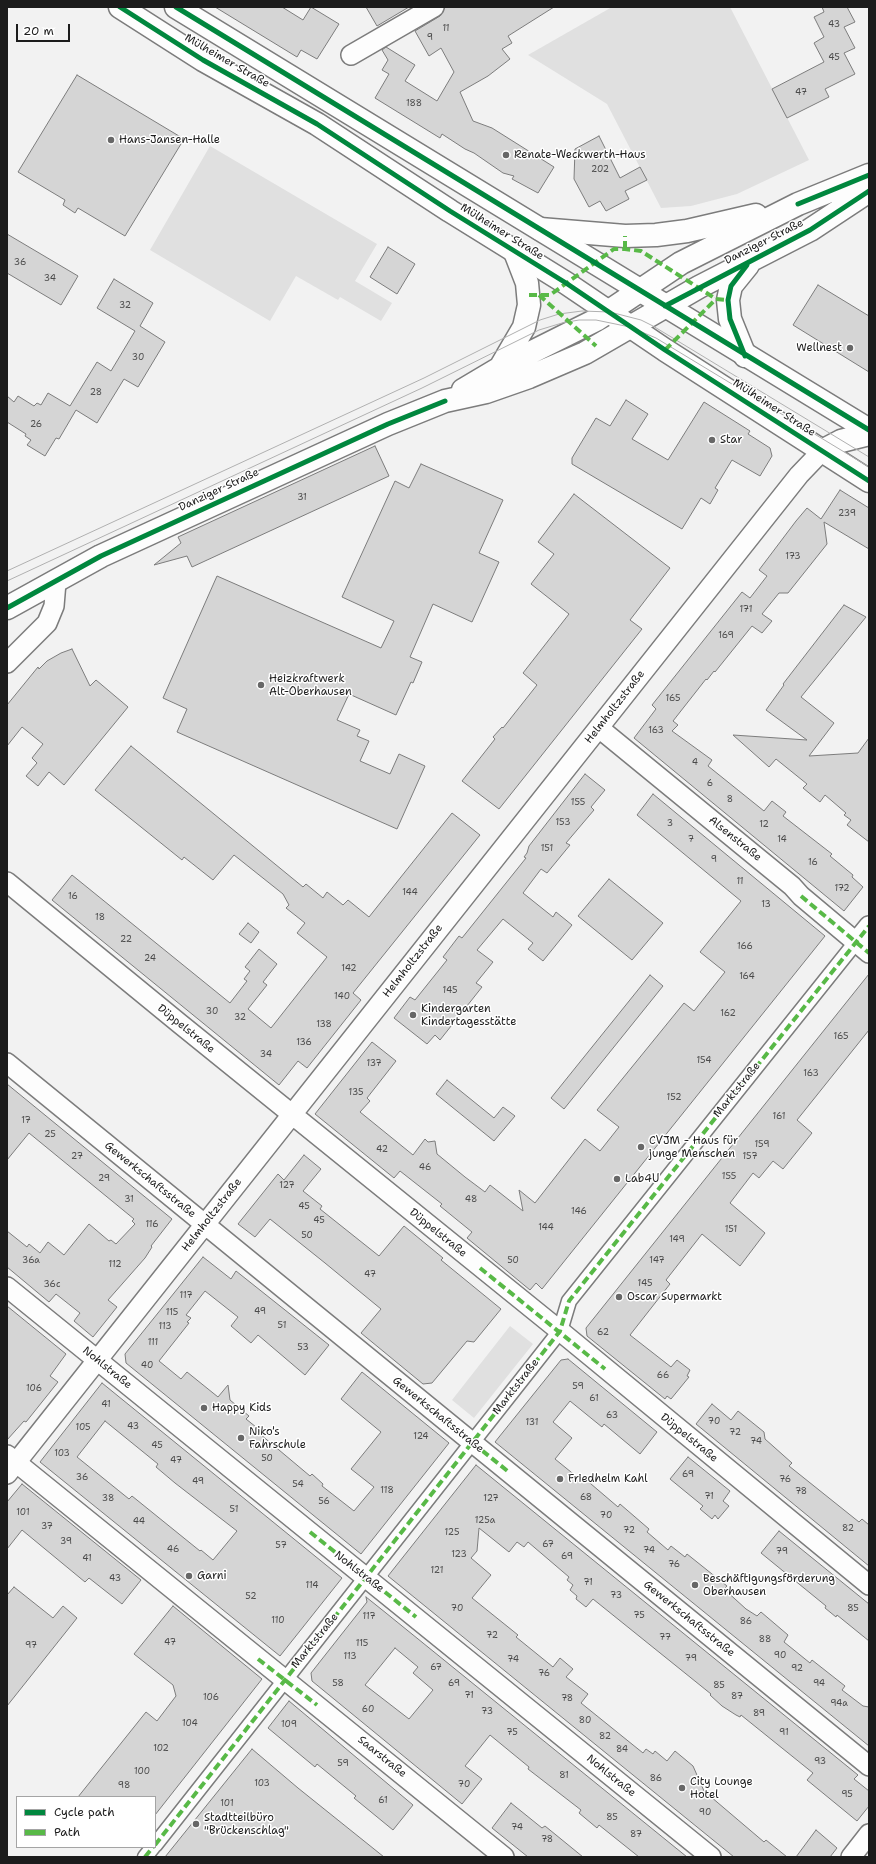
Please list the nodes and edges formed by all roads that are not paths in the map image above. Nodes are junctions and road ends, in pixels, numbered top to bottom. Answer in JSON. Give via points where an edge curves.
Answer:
{"nodes":[{"id":1,"x":120,"y":7,"type":"edge"},
{"id":2,"x":176,"y":7,"type":"edge"},
{"id":3,"x":434,"y":7,"type":"edge"},
{"id":4,"x":351,"y":55,"type":"dead end"},
{"id":5,"x":869,"y":175,"type":"edge"},
{"id":6,"x":869,"y":191,"type":"edge"},
{"id":7,"x":798,"y":204,"type":"junction"},
{"id":8,"x":540,"y":229,"type":"junction"},
{"id":9,"x":515,"y":252,"type":"junction"},
{"id":10,"x":752,"y":260,"type":"junction"},
{"id":11,"x":641,"y":291,"type":"junction"},
{"id":12,"x":665,"y":306,"type":"junction"},
{"id":13,"x":610,"y":312,"type":"junction"},
{"id":14,"x":630,"y":327,"type":"junction"},
{"id":15,"x":745,"y":356,"type":"junction"},
{"id":16,"x":500,"y":368,"type":"junction"},
{"id":17,"x":445,"y":401,"type":"junction"},
{"id":18,"x":869,"y":430,"type":"edge"},
{"id":19,"x":869,"y":434,"type":"edge"},
{"id":20,"x":822,"y":451,"type":"junction"},
{"id":21,"x":869,"y":481,"type":"edge"},
{"id":22,"x":55,"y":590,"type":"junction"},
{"id":23,"x":7,"y":608,"type":"edge"},
{"id":24,"x":7,"y":663,"type":"edge"},
{"id":25,"x":599,"y":728,"type":"junction"},
{"id":26,"x":7,"y":882,"type":"edge"},
{"id":27,"x":869,"y":926,"type":"edge"},
{"id":28,"x":862,"y":947,"type":"edge"},
{"id":29,"x":7,"y":1063,"type":"edge"},
{"id":30,"x":291,"y":1114,"type":"junction"},
{"id":31,"x":204,"y":1225,"type":"junction"},
{"id":32,"x":7,"y":1287,"type":"edge"},
{"id":33,"x":560,"y":1331,"type":"junction"},
{"id":34,"x":97,"y":1360,"type":"junction"},
{"id":35,"x":472,"y":1443,"type":"junction"},
{"id":36,"x":10,"y":1463,"type":"edge"},
{"id":37,"x":366,"y":1578,"type":"junction"},
{"id":38,"x":869,"y":1585,"type":"edge"},
{"id":39,"x":284,"y":1679,"type":"junction"},
{"id":40,"x":869,"y":1766,"type":"edge"},
{"id":41,"x":869,"y":1834,"type":"edge"},
{"id":42,"x":156,"y":1843,"type":"edge"},
{"id":43,"x":152,"y":1848,"type":"edge"},
{"id":44,"x":145,"y":1857,"type":"edge"},
{"id":45,"x":504,"y":1857,"type":"edge"},
{"id":46,"x":711,"y":1857,"type":"edge"},
{"id":47,"x":851,"y":1857,"type":"edge"}],
"edges":[{"from":1,"to":9,"type":"main road","name":"Mülheimer Straße","via":[[203,60],[317,124]]},
{"from":2,"to":8,"type":"main road","name":"Mülheimer Straße"},
{"from":3,"to":4,"type":"street"},
{"from":5,"to":7,"type":"main road","name":"Danziger Straße"},
{"from":6,"to":10,"type":"main road","name":"Danziger Straße","via":[[810,230]]},
{"from":7,"to":8,"type":"main road","via":[[672,234],[625,236]]},
{"from":7,"to":11,"type":"main road","name":"Danziger Straße","via":[[681,263]]},
{"from":8,"to":11,"type":"main road","name":"Mülheimer Straße"},
{"from":9,"to":13,"type":"main road","name":"Mülheimer Straße"},
{"from":9,"to":16,"type":"main road","via":[[527,283],[529,305],[524,327]]},
{"from":10,"to":12,"type":"main road","name":"Danziger Straße"},
{"from":10,"to":15,"type":"main road","via":[[736,278],[728,295],[730,319]]},
{"from":11,"to":12,"type":"main road","name":"Mülheimer Straße"},
{"from":11,"to":13,"type":"main road","name":"Danziger Straße"},
{"from":12,"to":14,"type":"main road","name":"Danziger Straße"},
{"from":12,"to":15,"type":"main road","name":"Mülheimer Straße"},
{"from":13,"to":14,"type":"main road","name":"Mülheimer Straße"},
{"from":13,"to":16,"type":"main road","name":"Danziger Straße"},
{"from":14,"to":17,"type":"main road","name":"Danziger Straße","via":[[585,353],[529,377],[486,392]]},
{"from":14,"to":20,"type":"main road","name":"Mülheimer Straße"},
{"from":15,"to":18,"type":"main road","name":"Mülheimer Straße","via":[[821,399]]},
{"from":16,"to":17,"type":"main road","name":"Danziger Straße"},
{"from":17,"to":22,"type":"main road","name":"Danziger Straße","via":[[388,424],[101,556]]},
{"from":19,"to":20,"type":"main road","via":[[841,441]]},
{"from":20,"to":21,"type":"main road","name":"Mülheimer Straße"},
{"from":20,"to":25,"type":"street","name":"Helmholtzstraße","via":[[799,475]]},
{"from":22,"to":23,"type":"main road","name":"Danziger Straße"},
{"from":22,"to":24,"type":"street","via":[[54,606],[47,623]]},
{"from":25,"to":28,"type":"street","name":"Alsenstraße","via":[[786,881]]},
{"from":25,"to":30,"type":"street","name":"Helmholtzstraße"},
{"from":26,"to":30,"type":"street","name":"Düppelstraße"},
{"from":27,"to":28,"type":"street","name":"Marktstraße"},
{"from":28,"to":33,"type":"street","name":"Marktstraße","via":[[569,1301]]},
{"from":29,"to":31,"type":"street","name":"Gewerkschaftsstraße"},
{"from":30,"to":31,"type":"street","name":"Helmholtzstraße"},
{"from":30,"to":33,"type":"street","name":"Düppelstraße"},
{"from":31,"to":34,"type":"street","name":"Helmholtzstraße"},
{"from":31,"to":35,"type":"street","name":"Gewerkschaftsstraße"},
{"from":32,"to":34,"type":"street","name":"Nohlstraße"},
{"from":33,"to":35,"type":"street","name":"Marktstraße"},
{"from":33,"to":38,"type":"street","name":"Düppelstraße"},
{"from":34,"to":36,"type":"street","name":"Helmholtzstraße"},
{"from":34,"to":37,"type":"street","name":"Nohlstraße"},
{"from":35,"to":37,"type":"street","name":"Marktstraße"},
{"from":35,"to":40,"type":"street","name":"Gewerkschaftsstraße"},
{"from":36,"to":39,"type":"street","name":"Saarstraße"},
{"from":37,"to":39,"type":"street","name":"Marktstraße"},
{"from":37,"to":46,"type":"street","name":"Nohlstraße"},
{"from":39,"to":42,"type":"street","name":"Marktstraße"},
{"from":39,"to":45,"type":"street","name":"Saarstraße"},
{"from":41,"to":47,"type":"street"},
{"from":43,"to":44,"type":"street"}]}
